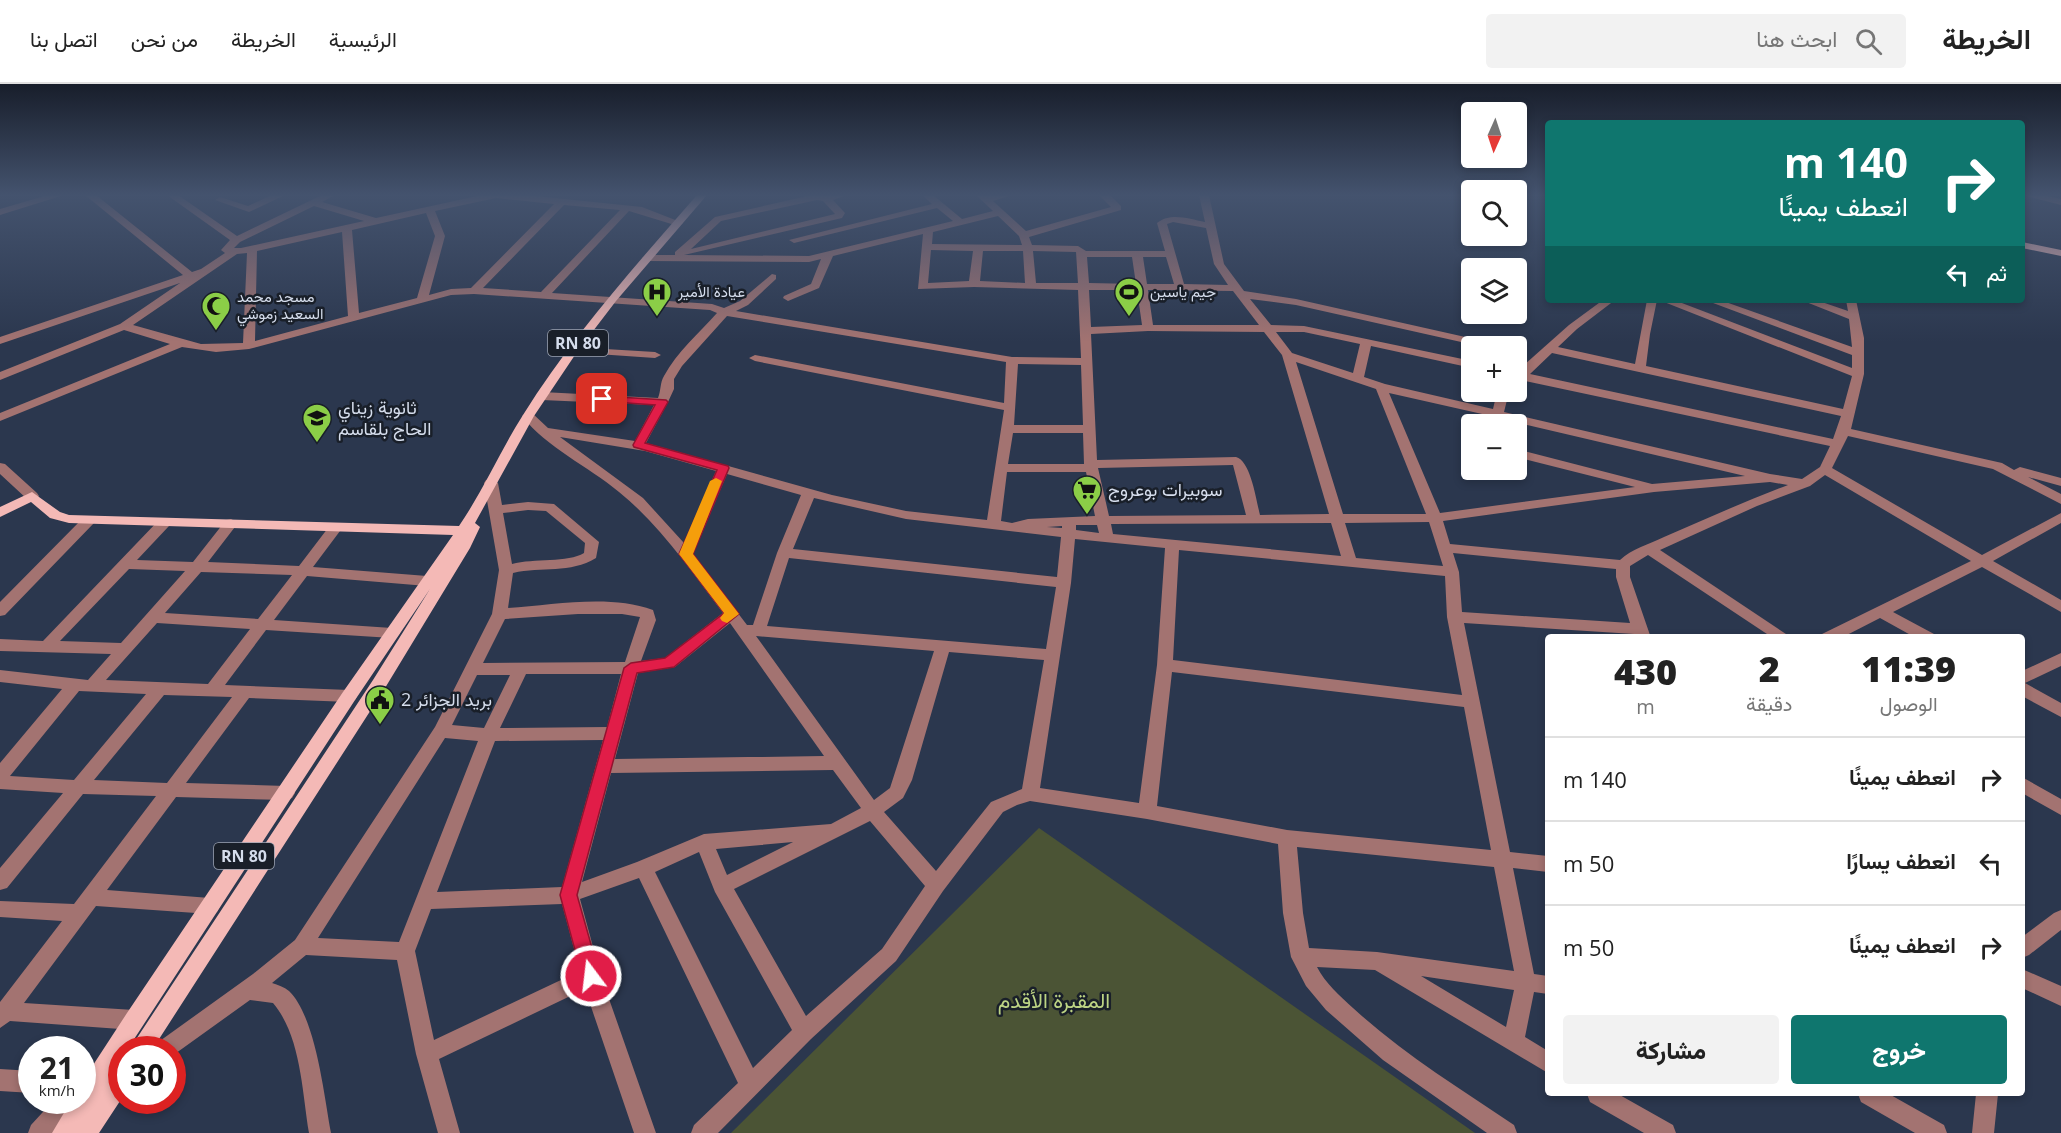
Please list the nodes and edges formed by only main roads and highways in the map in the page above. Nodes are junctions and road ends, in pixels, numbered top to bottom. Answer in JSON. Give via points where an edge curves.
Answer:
{"nodes":[{"id":1,"x":660,"y":244,"type":"edge"},
{"id":2,"x":2025,"y":246,"type":"edge"},
{"id":3,"x":2025,"y":251,"type":"edge"},
{"id":4,"x":2061,"y":253,"type":"edge"},
{"id":5,"x":2061,"y":258,"type":"edge"},
{"id":6,"x":491,"y":483,"type":"road end"},
{"id":7,"x":487,"y":508,"type":"road end"},
{"id":8,"x":0,"y":513,"type":"edge"},
{"id":9,"x":466,"y":531,"type":"junction"},
{"id":10,"x":149,"y":1036,"type":"edge"},
{"id":11,"x":96,"y":1074,"type":"edge"},
{"id":12,"x":108,"y":1100,"type":"edge"},
{"id":13,"x":73,"y":1114,"type":"edge"},
{"id":14,"x":63,"y":1133,"type":"edge"},
{"id":15,"x":86,"y":1133,"type":"edge"}],
"edges":[{"from":1,"to":6,"type":"main road","number":"RN 80","via":[[572,350],[528,416]]},
{"from":2,"to":4,"type":"main road"},
{"from":3,"to":5,"type":"main road"},
{"from":7,"to":9,"type":"main road","number":"RN 80"},
{"from":8,"to":9,"type":"main road","via":[[32,496],[56,515],[69,519]]},
{"from":9,"to":10,"type":"main road","number":"RN 80","via":[[379,684]]},
{"from":9,"to":11,"type":"main road","number":"RN 80","via":[[427,581]]},
{"from":12,"to":15,"type":"main road"},
{"from":13,"to":14,"type":"main road","number":"RN 80"}]}
